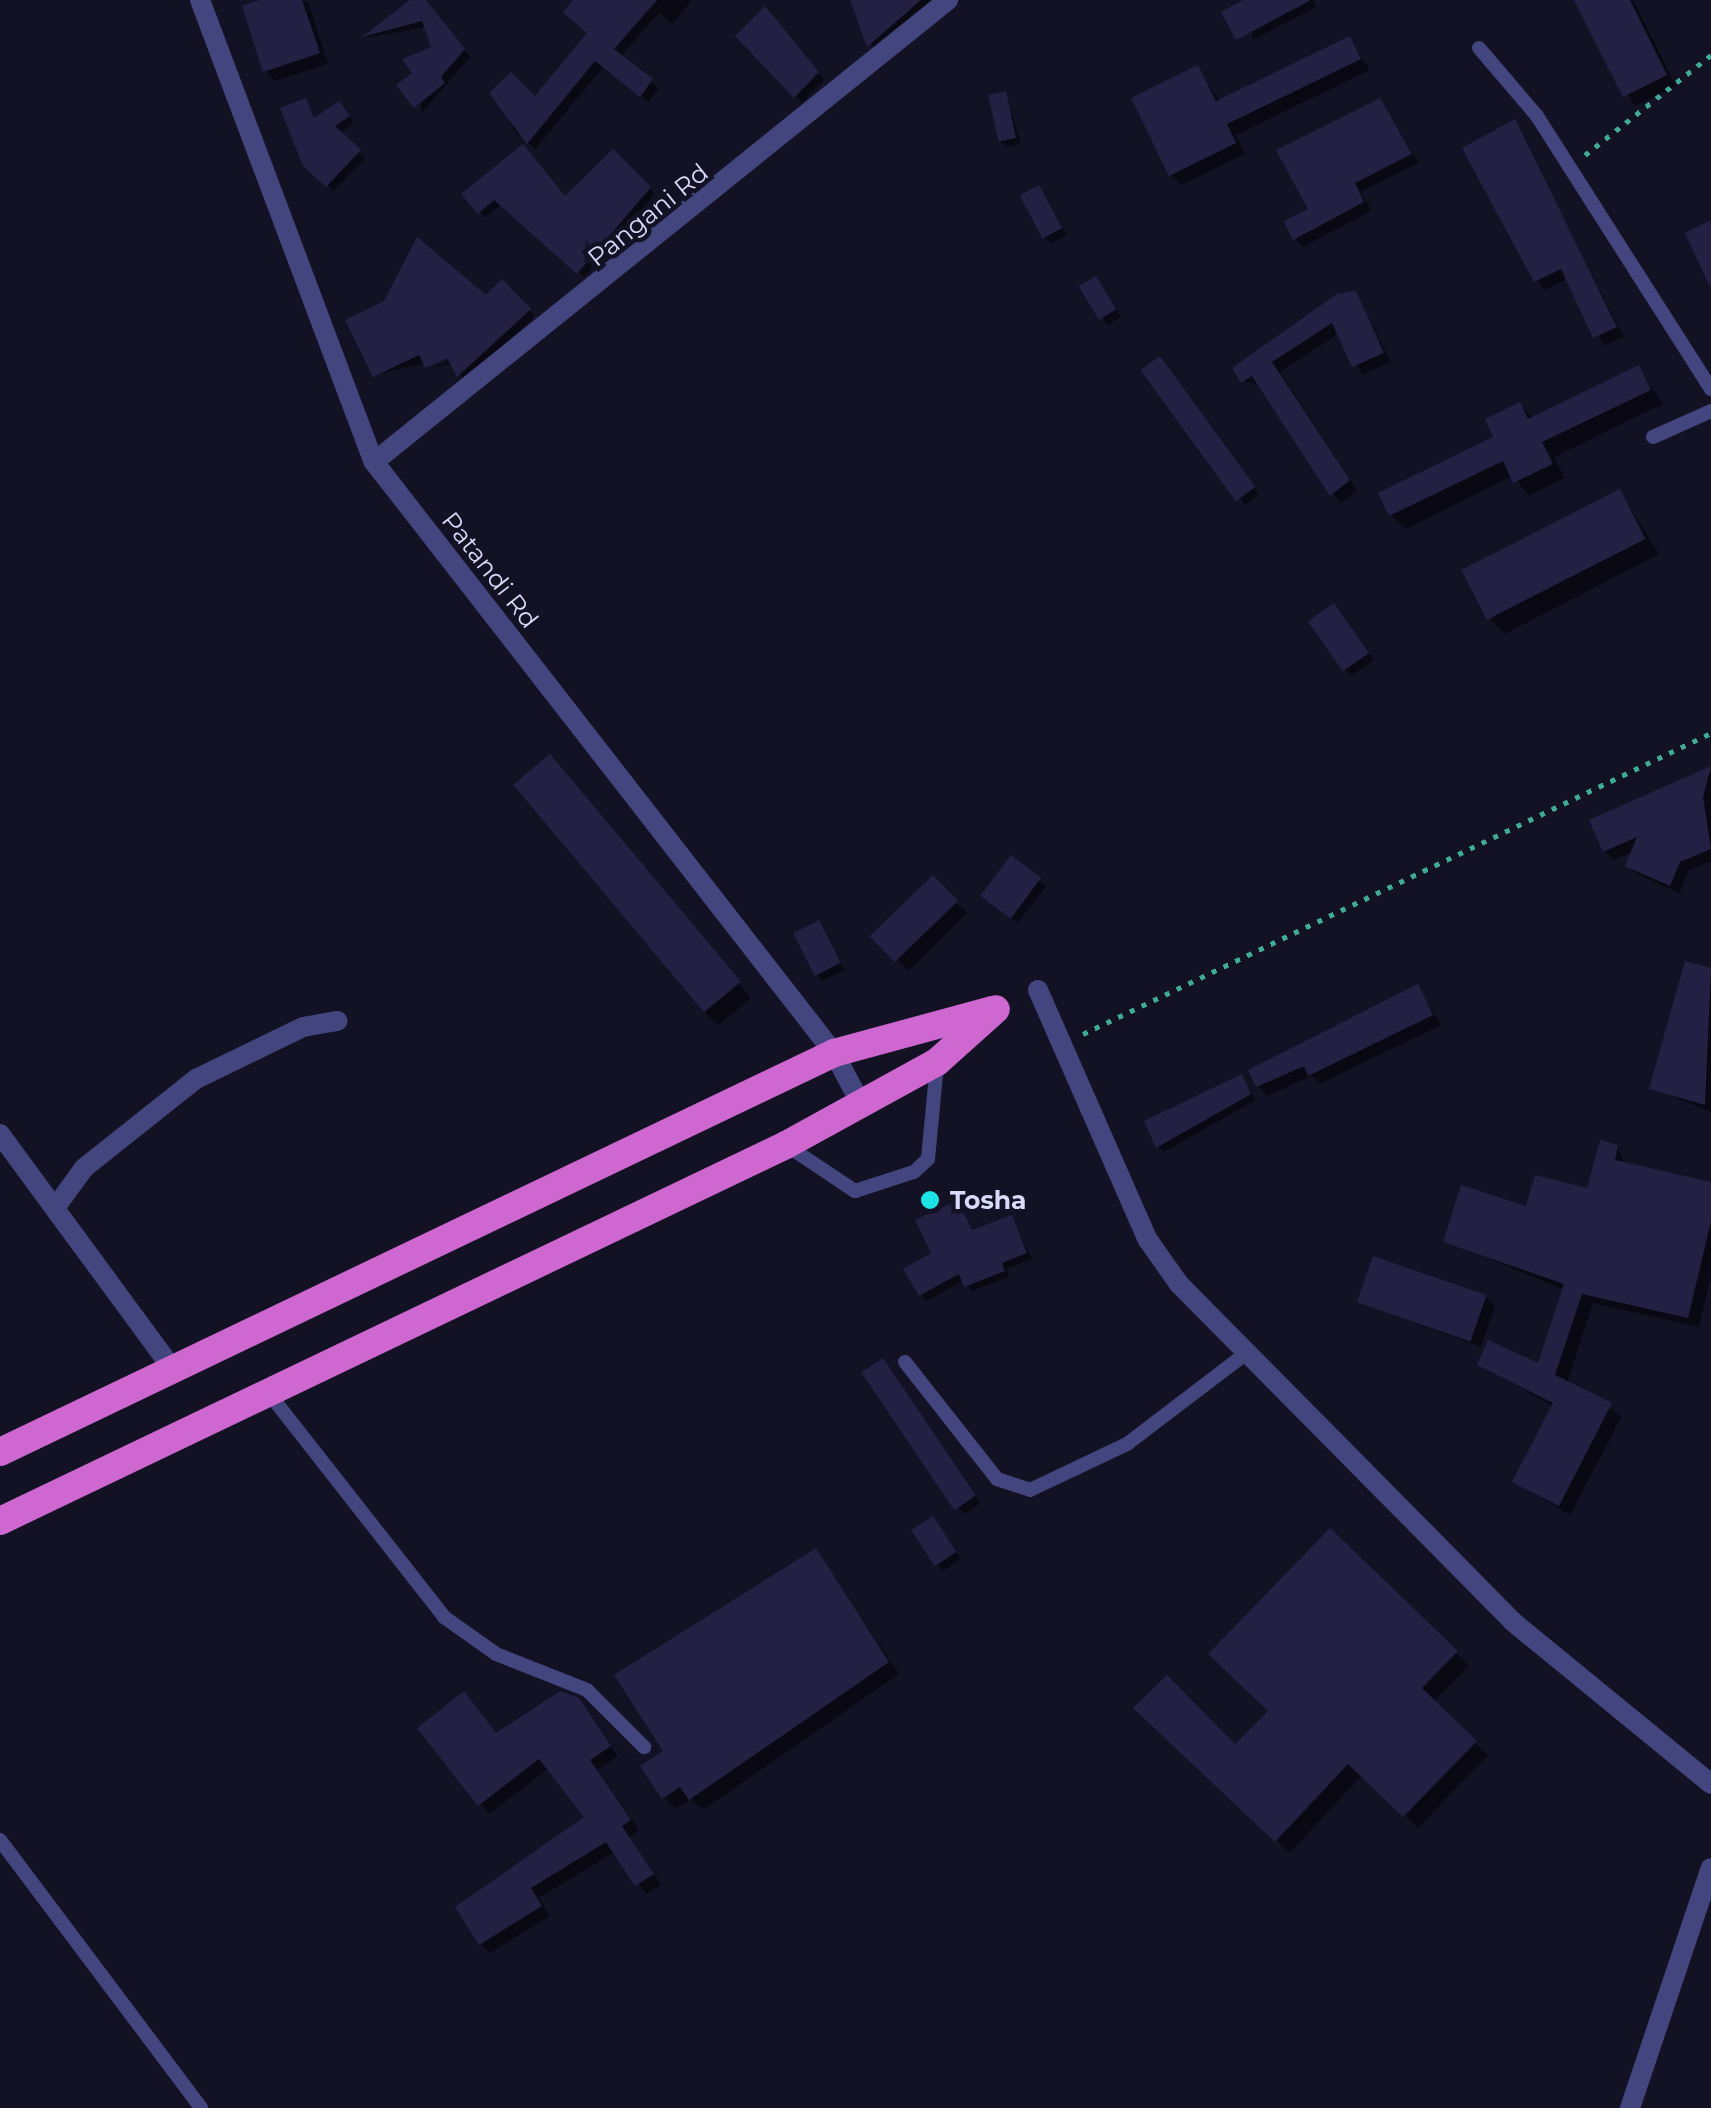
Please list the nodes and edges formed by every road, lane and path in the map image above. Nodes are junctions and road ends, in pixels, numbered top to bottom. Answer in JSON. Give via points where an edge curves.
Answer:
{"nodes":[{"id":1,"x":200,"y":0,"type":"edge"},
{"id":2,"x":948,"y":0,"type":"edge"},
{"id":3,"x":1479,"y":48,"type":"dead end"},
{"id":4,"x":1711,"y":55,"type":"edge"},
{"id":5,"x":1570,"y":166,"type":"junction"},
{"id":6,"x":1711,"y":389,"type":"edge"},
{"id":7,"x":1711,"y":411,"type":"edge"},
{"id":8,"x":1654,"y":438,"type":"dead end"},
{"id":9,"x":374,"y":462,"type":"junction"},
{"id":10,"x":1711,"y":733,"type":"edge"},
{"id":11,"x":1038,"y":990,"type":"dead end"},
{"id":12,"x":338,"y":1021,"type":"dead end"},
{"id":13,"x":1066,"y":1042,"type":"junction"},
{"id":14,"x":834,"y":1053,"type":"junction"},
{"id":15,"x":937,"y":1062,"type":"junction"},
{"id":16,"x":861,"y":1104,"type":"junction"},
{"id":17,"x":0,"y":1134,"type":"edge"},
{"id":18,"x":786,"y":1145,"type":"junction"},
{"id":19,"x":55,"y":1208,"type":"junction"},
{"id":20,"x":1246,"y":1354,"type":"junction"},
{"id":21,"x":905,"y":1362,"type":"dead end"},
{"id":22,"x":171,"y":1367,"type":"junction"},
{"id":23,"x":271,"y":1396,"type":"junction"},
{"id":24,"x":0,"y":1452,"type":"edge"},
{"id":25,"x":0,"y":1521,"type":"edge"},
{"id":26,"x":644,"y":1748,"type":"dead end"},
{"id":27,"x":1706,"y":1776,"type":"edge"},
{"id":28,"x":0,"y":1840,"type":"edge"},
{"id":29,"x":1711,"y":1868,"type":"edge"},
{"id":30,"x":201,"y":2108,"type":"edge"},
{"id":31,"x":1630,"y":2108,"type":"edge"}],
"edges":[{"from":1,"to":9,"type":"street","name":"Patandi Rd"},
{"from":2,"to":9,"type":"street","name":"Pangani Rd"},
{"from":3,"to":5,"type":"lane"},
{"from":4,"to":5,"type":"path"},
{"from":5,"to":6,"type":"lane"},
{"from":7,"to":8,"type":"lane"},
{"from":9,"to":14,"type":"street","name":"Patandi Rd"},
{"from":10,"to":13,"type":"path"},
{"from":11,"to":13,"type":"street"},
{"from":12,"to":19,"type":"street","via":[[303,1027],[196,1080],[84,1168]]},
{"from":13,"to":20,"type":"street","via":[[1148,1240]]},
{"from":14,"to":15,"type":"highway","via":[[996,1010]]},
{"from":14,"to":16,"type":"street","name":"Patandi Rd"},
{"from":14,"to":22,"type":"highway"},
{"from":15,"to":16,"type":"highway"},
{"from":15,"to":18,"type":"lane","via":[[928,1159],[914,1172],[855,1192]]},
{"from":16,"to":18,"type":"highway"},
{"from":17,"to":19,"type":"street"},
{"from":18,"to":23,"type":"highway"},
{"from":19,"to":22,"type":"street"},
{"from":20,"to":21,"type":"lane","via":[[1126,1444],[1030,1490],[997,1479]]},
{"from":20,"to":27,"type":"street","via":[[1512,1622]]},
{"from":22,"to":24,"type":"highway"},
{"from":23,"to":25,"type":"highway"},
{"from":23,"to":26,"type":"lane","via":[[444,1617],[496,1654],[587,1690]]},
{"from":28,"to":30,"type":"lane"},
{"from":29,"to":31,"type":"street"}]}
